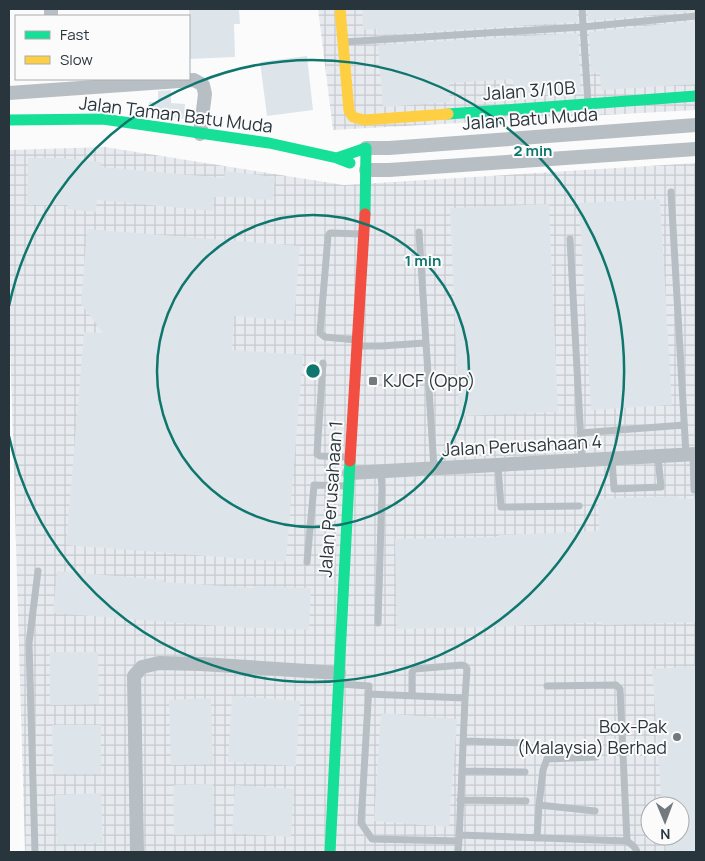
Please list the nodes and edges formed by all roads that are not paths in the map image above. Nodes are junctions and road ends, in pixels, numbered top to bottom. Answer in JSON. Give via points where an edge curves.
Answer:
{"nodes":[{"id":1,"x":340,"y":9,"type":"edge"},
{"id":2,"x":582,"y":9,"type":"edge"},
{"id":3,"x":696,"y":16,"type":"edge"},
{"id":4,"x":583,"y":27,"type":"junction"},
{"id":5,"x":344,"y":42,"type":"junction"},
{"id":6,"x":56,"y":84,"type":"edge"},
{"id":7,"x":9,"y":93,"type":"edge"},
{"id":8,"x":696,"y":96,"type":"edge"},
{"id":9,"x":588,"y":104,"type":"junction"},
{"id":10,"x":9,"y":120,"type":"edge"},
{"id":11,"x":696,"y":125,"type":"edge"},
{"id":12,"x":200,"y":134,"type":"junction"},
{"id":13,"x":366,"y":148,"type":"junction"},
{"id":14,"x":696,"y":149,"type":"edge"},
{"id":15,"x":337,"y":158,"type":"junction"},
{"id":16,"x":366,"y":170,"type":"junction"},
{"id":17,"x":671,"y":192,"type":"dead end"},
{"id":18,"x":418,"y":232,"type":"dead end"},
{"id":19,"x":364,"y":234,"type":"junction"},
{"id":20,"x":570,"y":239,"type":"dead end"},
{"id":21,"x":358,"y":343,"type":"junction"},
{"id":22,"x":425,"y":343,"type":"junction"},
{"id":23,"x":323,"y":363,"type":"dead end"},
{"id":24,"x":684,"y":425,"type":"junction"},
{"id":25,"x":580,"y":433,"type":"junction"},
{"id":26,"x":692,"y":455,"type":"edge"},
{"id":27,"x":350,"y":457,"type":"junction"},
{"id":28,"x":658,"y":457,"type":"junction"},
{"id":29,"x":612,"y":459,"type":"junction"},
{"id":30,"x":582,"y":461,"type":"junction"},
{"id":31,"x":498,"y":466,"type":"junction"},
{"id":32,"x":434,"y":469,"type":"junction"},
{"id":33,"x":381,"y":472,"type":"junction"},
{"id":34,"x":349,"y":480,"type":"junction"},
{"id":35,"x":696,"y":489,"type":"edge"},
{"id":36,"x":579,"y":506,"type":"dead end"},
{"id":37,"x":307,"y":562,"type":"dead end"},
{"id":38,"x":38,"y":571,"type":"dead end"},
{"id":39,"x":378,"y":623,"type":"dead end"},
{"id":40,"x":338,"y":679,"type":"junction"},
{"id":41,"x":547,"y":686,"type":"dead end"},
{"id":42,"x":368,"y":694,"type":"junction"},
{"id":43,"x":412,"y":695,"type":"junction"},
{"id":44,"x":465,"y":698,"type":"junction"},
{"id":45,"x":463,"y":741,"type":"junction"},
{"id":46,"x":524,"y":742,"type":"dead end"},
{"id":47,"x":596,"y":757,"type":"dead end"},
{"id":48,"x":462,"y":771,"type":"junction"},
{"id":49,"x":525,"y":772,"type":"dead end"},
{"id":50,"x":460,"y":800,"type":"junction"},
{"id":51,"x":526,"y":801,"type":"dead end"},
{"id":52,"x":539,"y":806,"type":"junction"},
{"id":53,"x":595,"y":810,"type":"dead end"},
{"id":54,"x":459,"y":838,"type":"junction"},
{"id":55,"x":537,"y":838,"type":"junction"},
{"id":56,"x":627,"y":841,"type":"junction"},
{"id":57,"x":35,"y":852,"type":"edge"},
{"id":58,"x":137,"y":852,"type":"edge"},
{"id":59,"x":330,"y":852,"type":"edge"},
{"id":60,"x":458,"y":852,"type":"edge"},
{"id":61,"x":637,"y":852,"type":"edge"}],
"edges":[{"from":1,"to":5,"type":"street"},
{"from":2,"to":4,"type":"lane"},
{"from":3,"to":4,"type":"lane"},
{"from":4,"to":5,"type":"lane"},
{"from":4,"to":9,"type":"lane"},
{"from":5,"to":9,"type":"street","name":"Jalan 3/10B","via":[[350,112],[353,117],[364,120]]},
{"from":6,"to":7,"type":"street"},
{"from":6,"to":12,"type":"street","via":[[194,80],[203,85],[205,94]]},
{"from":8,"to":9,"type":"street","name":"Jalan 3/10B"},
{"from":10,"to":12,"type":"street","name":"Jalan Taman Batu Muda","via":[[103,119]]},
{"from":11,"to":13,"type":"street","name":"Jalan Batu Muda"},
{"from":12,"to":15,"type":"street","name":"Jalan Taman Batu Muda","via":[[269,143]]},
{"from":13,"to":15,"type":"street"},
{"from":13,"to":16,"type":"street","name":"Jalan Perusahaan 1"},
{"from":14,"to":16,"type":"street"},
{"from":15,"to":16,"type":"street","name":"Jalan Taman Batu Muda"},
{"from":16,"to":19,"type":"street","name":"Jalan Perusahaan 1"},
{"from":17,"to":24,"type":"lane"},
{"from":18,"to":22,"type":"lane"},
{"from":19,"to":21,"type":"street","name":"Jalan Perusahaan 1"},
{"from":19,"to":21,"type":"lane","via":[[330,233],[328,236],[320,333],[325,338]]},
{"from":20,"to":25,"type":"lane"},
{"from":21,"to":22,"type":"lane","via":[[382,346]]},
{"from":21,"to":27,"type":"street","name":"Jalan Perusahaan 1"},
{"from":22,"to":32,"type":"lane"},
{"from":23,"to":27,"type":"lane","via":[[316,454]]},
{"from":24,"to":25,"type":"lane"},
{"from":24,"to":26,"type":"lane"},
{"from":25,"to":30,"type":"lane"},
{"from":26,"to":28,"type":"street","name":"Jalan Perusahaan 4"},
{"from":26,"to":35,"type":"lane"},
{"from":27,"to":34,"type":"street","name":"Jalan Perusahaan 1"},
{"from":28,"to":29,"type":"street","name":"Jalan Perusahaan 4"},
{"from":28,"to":29,"type":"lane","via":[[661,487],[614,488]]},
{"from":29,"to":30,"type":"street","name":"Jalan Perusahaan 4"},
{"from":30,"to":31,"type":"street","name":"Jalan Perusahaan 4"},
{"from":31,"to":32,"type":"street","name":"Jalan Perusahaan 4"},
{"from":31,"to":36,"type":"lane","via":[[501,507]]},
{"from":32,"to":33,"type":"street","name":"Jalan Perusahaan 4"},
{"from":33,"to":34,"type":"street","name":"Jalan Perusahaan 4"},
{"from":33,"to":39,"type":"lane"},
{"from":34,"to":37,"type":"lane","via":[[314,485]]},
{"from":34,"to":40,"type":"street","name":"Jalan Perusahaan 1"},
{"from":38,"to":57,"type":"lane","via":[[29,643]]},
{"from":40,"to":42,"type":"lane","via":[[369,686]]},
{"from":40,"to":58,"type":"street","via":[[201,664],[159,663],[142,667],[134,676]]},
{"from":40,"to":59,"type":"street","name":"Jalan Perusahaan 1"},
{"from":41,"to":56,"type":"lane","via":[[616,685],[620,689]]},
{"from":42,"to":43,"type":"lane"},
{"from":42,"to":54,"type":"lane","via":[[361,823],[372,839]]},
{"from":43,"to":44,"type":"lane"},
{"from":43,"to":44,"type":"lane","via":[[412,672],[415,668],[462,665],[467,669]]},
{"from":44,"to":45,"type":"lane"},
{"from":45,"to":46,"type":"lane"},
{"from":45,"to":48,"type":"lane"},
{"from":47,"to":52,"type":"lane","via":[[547,759]]},
{"from":48,"to":49,"type":"lane"},
{"from":48,"to":50,"type":"lane"},
{"from":50,"to":51,"type":"lane"},
{"from":50,"to":54,"type":"lane"},
{"from":52,"to":53,"type":"lane"},
{"from":52,"to":55,"type":"lane"},
{"from":54,"to":55,"type":"lane"},
{"from":54,"to":60,"type":"lane"},
{"from":55,"to":56,"type":"lane"},
{"from":56,"to":61,"type":"lane"}]}
